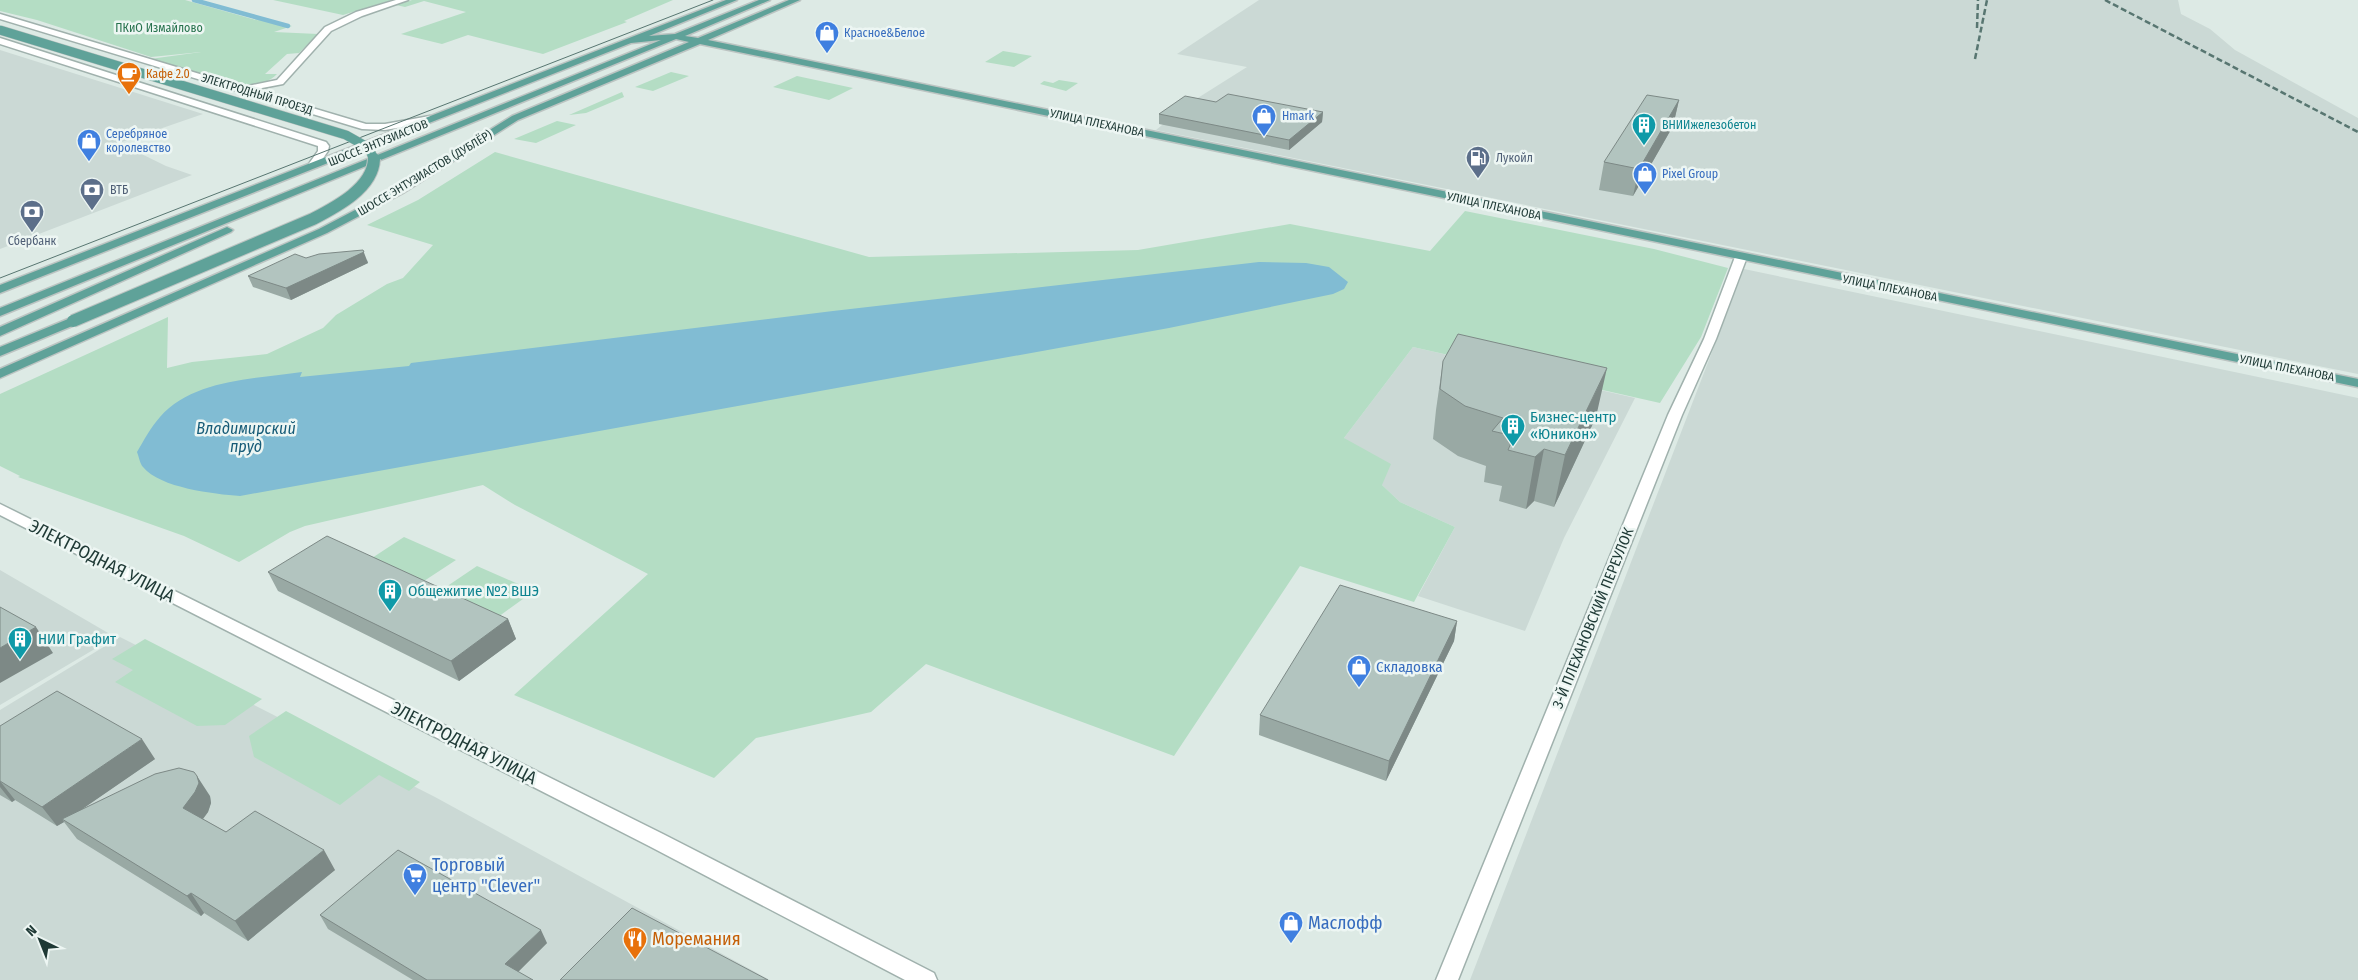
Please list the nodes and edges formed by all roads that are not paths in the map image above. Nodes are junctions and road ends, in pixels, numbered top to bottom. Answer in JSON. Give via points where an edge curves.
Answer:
{"nodes":[{"id":1,"x":404,"y":0,"type":"edge"},
{"id":2,"x":733,"y":0,"type":"edge"},
{"id":3,"x":766,"y":0,"type":"edge"},
{"id":4,"x":796,"y":0,"type":"edge"},
{"id":5,"x":0,"y":16,"type":"edge"},
{"id":6,"x":728,"y":28,"type":"junction"},
{"id":7,"x":0,"y":30,"type":"edge"},
{"id":8,"x":718,"y":32,"type":"junction"},
{"id":9,"x":676,"y":36,"type":"junction"},
{"id":10,"x":697,"y":40,"type":"junction"},
{"id":11,"x":0,"y":41,"type":"edge"},
{"id":12,"x":629,"y":41,"type":"junction"},
{"id":13,"x":722,"y":45,"type":"junction"},
{"id":14,"x":104,"y":48,"type":"junction"},
{"id":15,"x":660,"y":56,"type":"junction"},
{"id":16,"x":61,"y":61,"type":"junction"},
{"id":17,"x":236,"y":88,"type":"junction"},
{"id":18,"x":430,"y":119,"type":"junction"},
{"id":19,"x":313,"y":165,"type":"junction"},
{"id":20,"x":360,"y":165,"type":"junction"},
{"id":21,"x":1741,"y":257,"type":"junction"},
{"id":22,"x":0,"y":288,"type":"edge"},
{"id":23,"x":0,"y":312,"type":"edge"},
{"id":24,"x":0,"y":332,"type":"edge"},
{"id":25,"x":0,"y":352,"type":"edge"},
{"id":26,"x":0,"y":374,"type":"edge"},
{"id":27,"x":2358,"y":383,"type":"edge"},
{"id":28,"x":0,"y":509,"type":"edge"},
{"id":29,"x":926,"y":980,"type":"edge"},
{"id":30,"x":1447,"y":980,"type":"edge"}],
"edges":[{"from":1,"to":17,"type":"street","via":[[360,14],[328,29],[280,82],[255,88]]},
{"from":2,"to":12,"type":"main road","name":"ШОССЕ ЭНТУЗИАСТОВ"},
{"from":3,"to":9,"type":"main road","name":"ШОССЕ ЭНТУЗИАСТОВ"},
{"from":4,"to":6,"type":"main road","name":"ШОССЕ ЭНТУЗИАСТОВ (ДУБЛЁР)"},
{"from":5,"to":14,"type":"street","name":"ЭЛЕКТРОДНЫЙ ПРОЕЗД"},
{"from":6,"to":8,"type":"main road","name":"ШОССЕ ЭНТУЗИАСТОВ (ДУБЛЁР)"},
{"from":6,"to":13,"type":"main road","via":[[720,36]]},
{"from":7,"to":25,"type":"main road","bridge":true,"via":[[335,132],[358,140],[370,149],[374,158],[373,169],[365,181],[334,207]]},
{"from":8,"to":9,"type":"main road"},
{"from":8,"to":10,"type":"main road","name":"ШОССЕ ЭНТУЗИАСТОВ (ДУБЛЁР)"},
{"from":9,"to":10,"type":"main road","name":"УЛИЦА ПЛЕХАНОВА"},
{"from":9,"to":12,"type":"main road","name":"УЛИЦА ПЛЕХАНОВА"},
{"from":9,"to":20,"type":"main road","name":"ШОССЕ ЭНТУЗИАСТОВ"},
{"from":10,"to":13,"type":"main road","name":"УЛИЦА ПЛЕХАНОВА"},
{"from":10,"to":15,"type":"main road","name":"ШОССЕ ЭНТУЗИАСТОВ (ДУБЛЁР)"},
{"from":11,"to":16,"type":"street","name":"ЭЛЕКТРОДНЫЙ ПРОЕЗД"},
{"from":12,"to":18,"type":"main road","name":"ШОССЕ ЭНТУЗИАСТОВ"},
{"from":13,"to":15,"type":"main road"},
{"from":13,"to":21,"type":"main road","name":"УЛИЦА ПЛЕХАНОВА"},
{"from":14,"to":16,"type":"street","via":[[73,52]]},
{"from":14,"to":17,"type":"street","name":"ЭЛЕКТРОДНЫЙ ПРОЕЗД"},
{"from":15,"to":26,"type":"main road","name":"ШОССЕ ЭНТУЗИАСТОВ (ДУБЛЁР)","via":[[515,118],[476,140],[425,176],[323,231]]},
{"from":16,"to":19,"type":"street","name":"ЭЛЕКТРОДНЫЙ ПРОЕЗД","via":[[322,144],[323,152]]},
{"from":17,"to":18,"type":"street","name":"ЭЛЕКТРОДНЫЙ ПРОЕЗД","via":[[365,127]]},
{"from":18,"to":19,"type":"main road","name":"ШОССЕ ЭНТУЗИАСТОВ"},
{"from":19,"to":22,"type":"main road","name":"ШОССЕ ЭНТУЗИАСТОВ"},
{"from":20,"to":23,"type":"main road","name":"ШОССЕ ЭНТУЗИАСТОВ"},
{"from":20,"to":24,"type":"main road","via":[[252,219]]},
{"from":21,"to":27,"type":"main road","name":"УЛИЦА ПЛЕХАНОВА"},
{"from":21,"to":30,"type":"street","name":"3-Й ПЛЕХАНОВСКИЙ ПЕРЕУЛОК"},
{"from":28,"to":29,"type":"street","name":"ЭЛЕКТРОДНАЯ УЛИЦА"}]}
